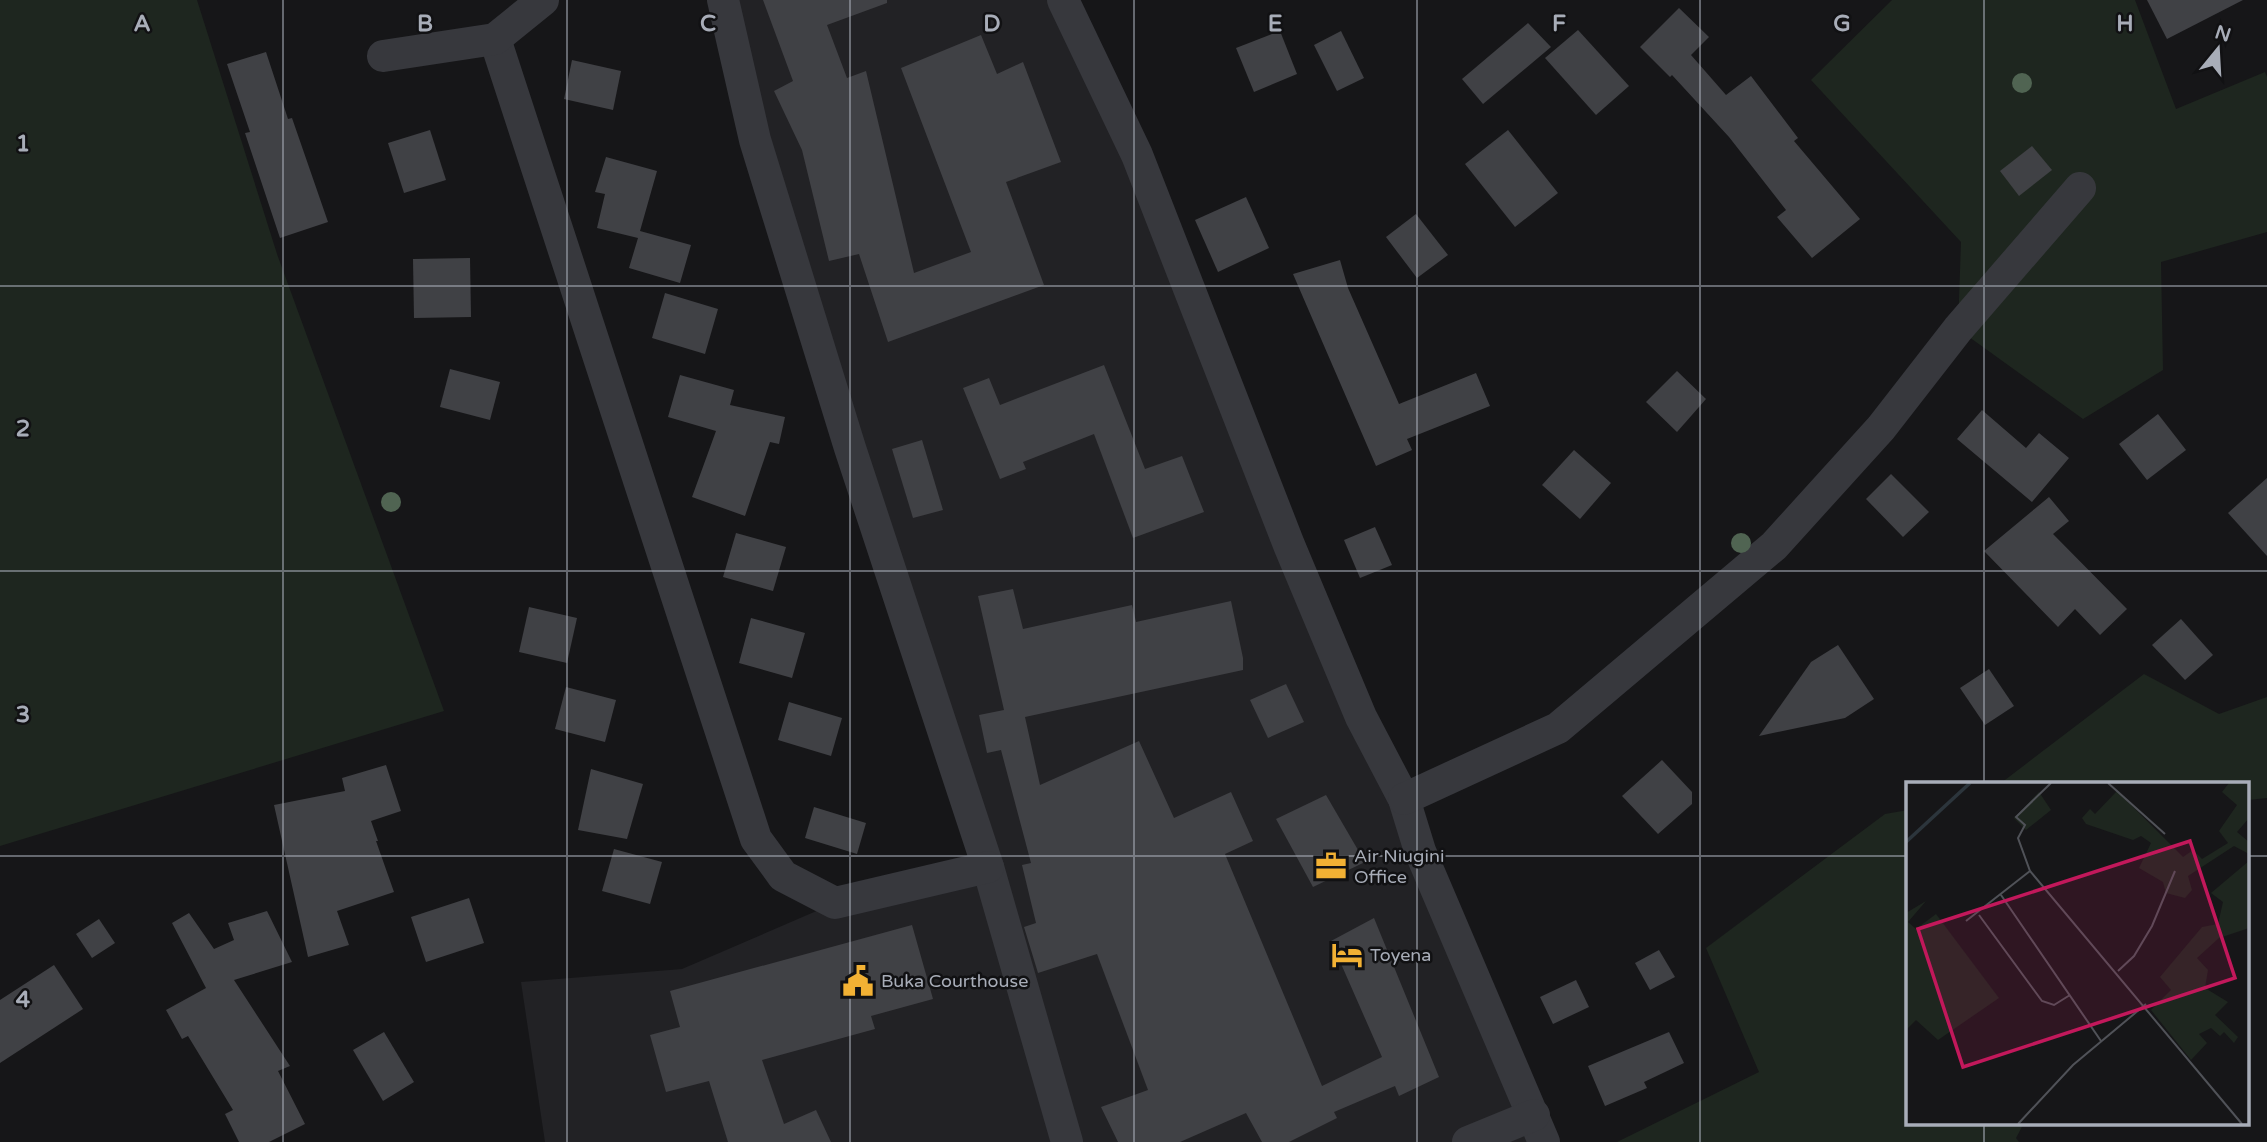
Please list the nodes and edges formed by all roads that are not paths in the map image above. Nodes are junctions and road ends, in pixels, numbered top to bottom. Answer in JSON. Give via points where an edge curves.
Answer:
{"nodes":[{"id":1,"x":543,"y":0,"type":"edge"},
{"id":2,"x":723,"y":0,"type":"edge"},
{"id":3,"x":1063,"y":0,"type":"edge"},
{"id":4,"x":495,"y":39,"type":"junction"},
{"id":5,"x":383,"y":56,"type":"dead end"},
{"id":6,"x":2080,"y":188,"type":"dead end"},
{"id":7,"x":1404,"y":799,"type":"junction"},
{"id":8,"x":988,"y":867,"type":"junction"},
{"id":9,"x":1539,"y":1129,"type":"edge"},
{"id":10,"x":1067,"y":1142,"type":"edge"},
{"id":11,"x":1468,"y":1142,"type":"edge"}],
"edges":[{"from":1,"to":4,"type":"street"},
{"from":2,"to":8,"type":"street","via":[[755,140],[850,448]]},
{"from":3,"to":7,"type":"street","via":[[1137,155],[1361,717]]},
{"from":4,"to":5,"type":"street"},
{"from":4,"to":8,"type":"street","via":[[756,839],[783,876],[835,903]]},
{"from":6,"to":7,"type":"street","via":[[1958,329],[1881,428],[1774,546],[1558,728]]},
{"from":7,"to":9,"type":"street","via":[[1420,851]]},
{"from":8,"to":10,"type":"street"},
{"from":9,"to":11,"type":"street"}]}
